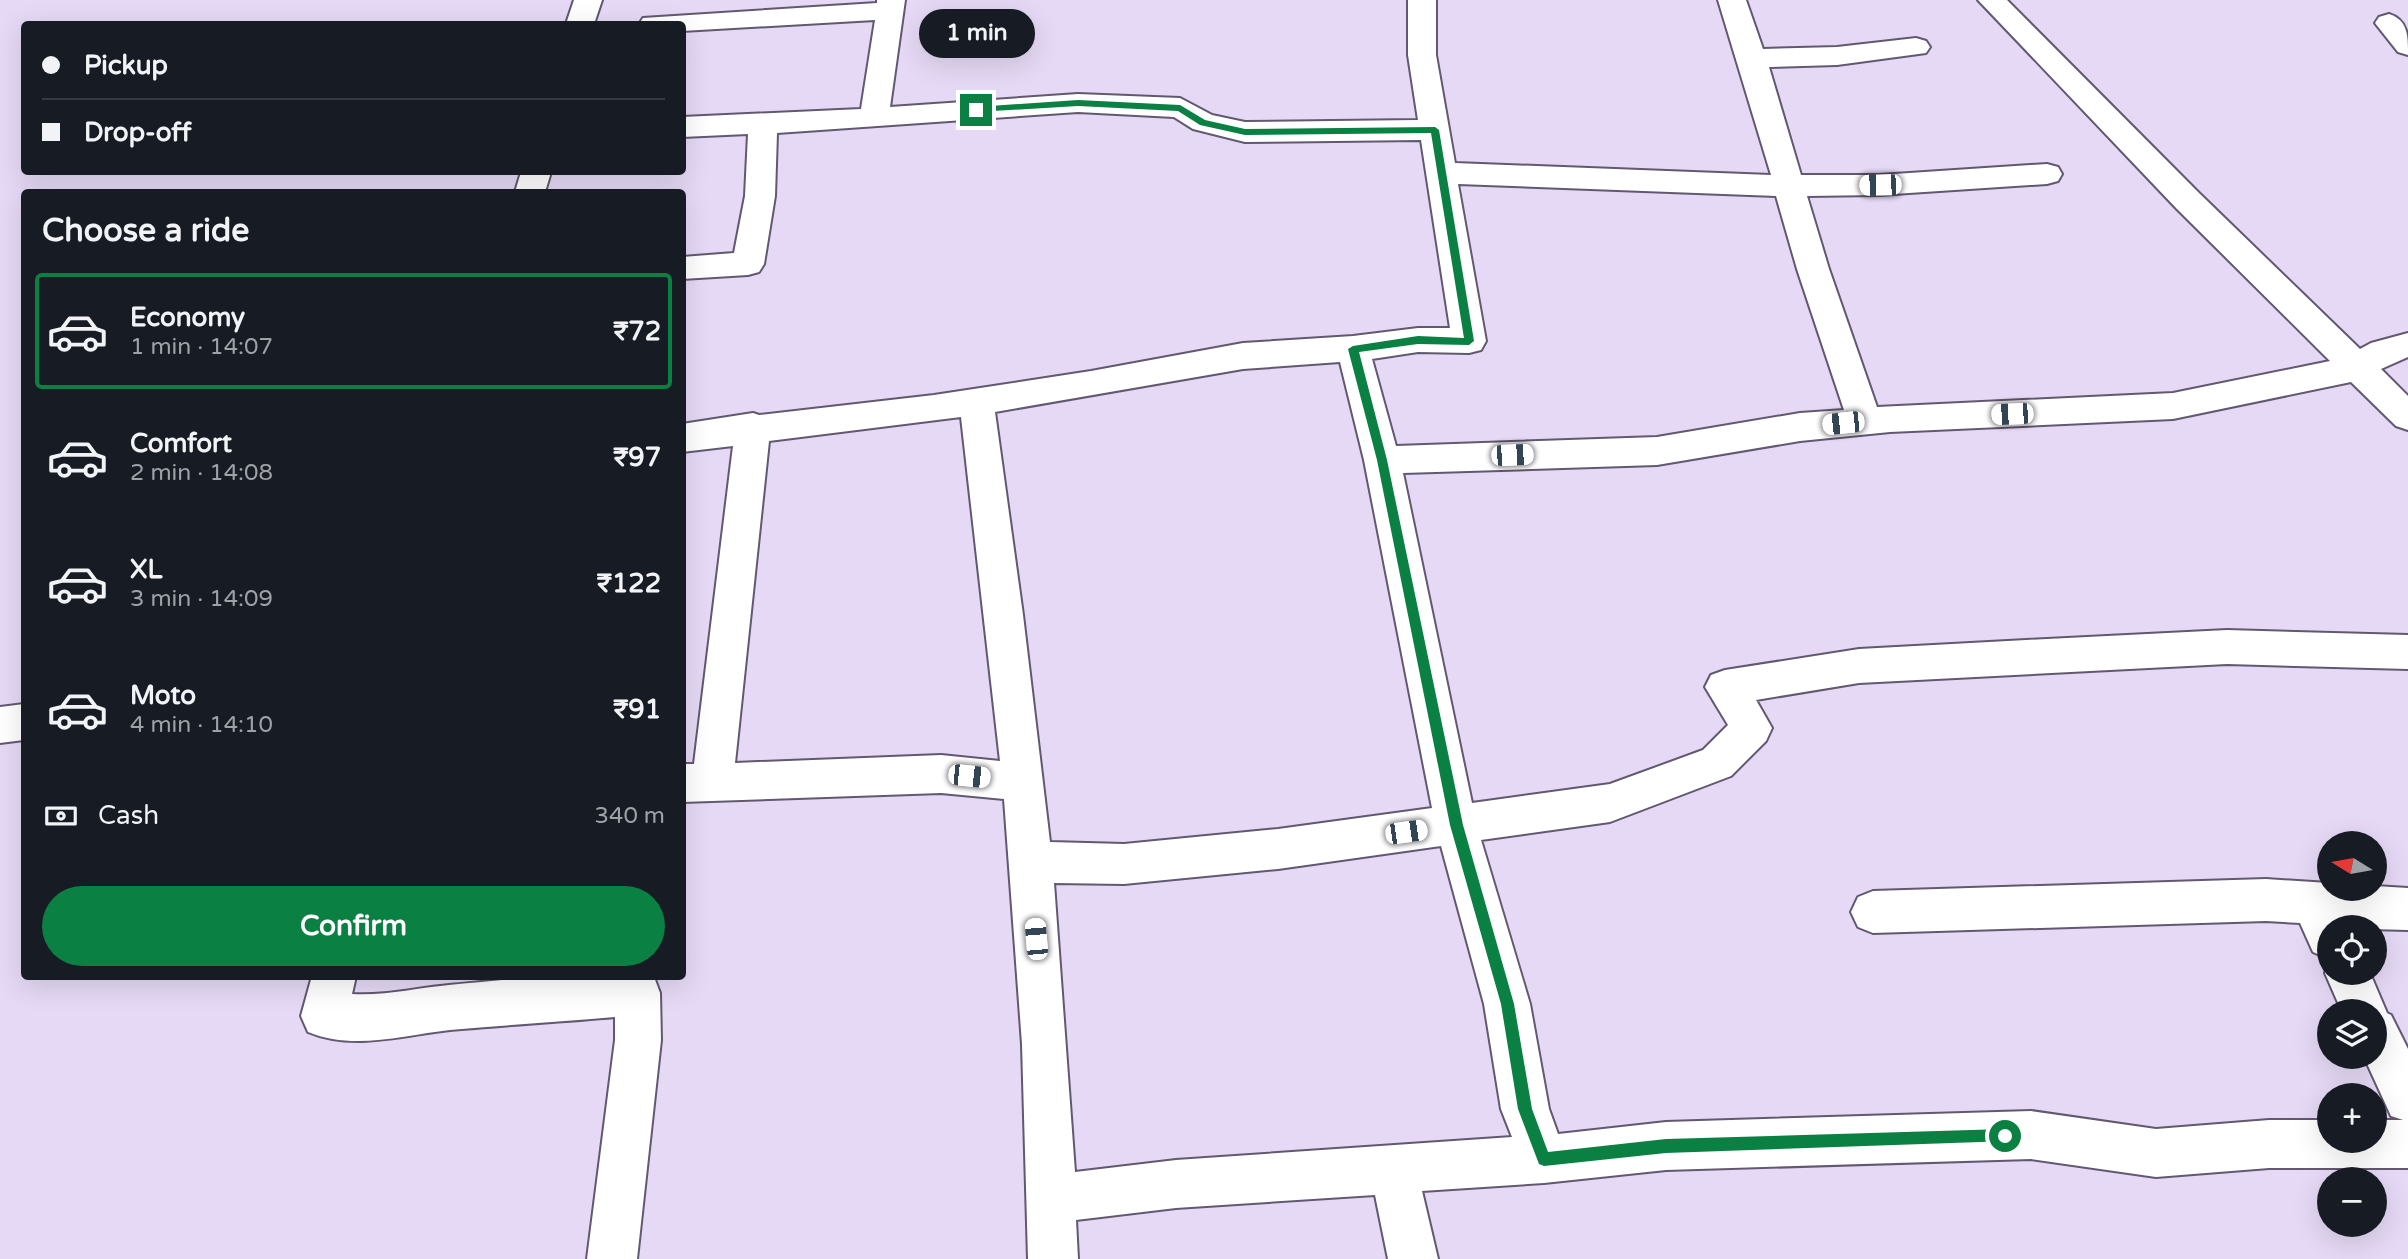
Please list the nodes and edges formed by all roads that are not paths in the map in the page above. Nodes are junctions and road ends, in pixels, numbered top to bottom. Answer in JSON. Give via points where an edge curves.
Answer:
{"nodes":[{"id":1,"x":588,"y":0,"type":"edge"},
{"id":2,"x":1415,"y":0,"type":"edge"},
{"id":3,"x":1422,"y":0,"type":"edge"},
{"id":4,"x":1732,"y":0,"type":"edge"},
{"id":5,"x":1992,"y":0,"type":"edge"},
{"id":6,"x":890,"y":6,"type":"edge"},
{"id":7,"x":581,"y":21,"type":"edge"},
{"id":8,"x":686,"y":21,"type":"edge"},
{"id":9,"x":2389,"y":23,"type":"dead end"},
{"id":10,"x":2408,"y":46,"type":"edge"},
{"id":11,"x":1916,"y":47,"type":"dead end"},
{"id":12,"x":1752,"y":58,"type":"junction"},
{"id":13,"x":874,"y":116,"type":"junction"},
{"id":14,"x":763,"y":123,"type":"junction"},
{"id":15,"x":686,"y":127,"type":"edge"},
{"id":16,"x":1435,"y":130,"type":"junction"},
{"id":17,"x":1441,"y":173,"type":"junction"},
{"id":18,"x":2047,"y":174,"type":"dead end"},
{"id":19,"x":1789,"y":186,"type":"junction"},
{"id":20,"x":686,"y":268,"type":"edge"},
{"id":21,"x":2408,"y":345,"type":"edge"},
{"id":22,"x":1353,"y":349,"type":"junction"},
{"id":23,"x":2356,"y":368,"type":"junction"},
{"id":24,"x":976,"y":401,"type":"junction"},
{"id":25,"x":2408,"y":418,"type":"edge"},
{"id":26,"x":1865,"y":421,"type":"junction"},
{"id":27,"x":753,"y":427,"type":"junction"},
{"id":28,"x":686,"y":437,"type":"edge"},
{"id":29,"x":1382,"y":460,"type":"junction"},
{"id":30,"x":2408,"y":652,"type":"edge"},
{"id":31,"x":21,"y":722,"type":"edge"},
{"id":32,"x":0,"y":725,"type":"edge"},
{"id":33,"x":1024,"y":782,"type":"junction"},
{"id":34,"x":697,"y":783,"type":"edge"},
{"id":35,"x":1456,"y":825,"type":"junction"},
{"id":36,"x":1030,"y":862,"type":"junction"},
{"id":37,"x":2408,"y":909,"type":"edge"},
{"id":38,"x":1873,"y":912,"type":"dead end"},
{"id":39,"x":2364,"y":915,"type":"edge"},
{"id":40,"x":2317,"y":919,"type":"edge"},
{"id":41,"x":333,"y":980,"type":"edge"},
{"id":42,"x":2387,"y":1056,"type":"edge"},
{"id":43,"x":2408,"y":1099,"type":"edge"},
{"id":44,"x":2408,"y":1144,"type":"edge"},
{"id":45,"x":1544,"y":1159,"type":"junction"},
{"id":46,"x":1393,"y":1168,"type":"junction"},
{"id":47,"x":1052,"y":1199,"type":"junction"},
{"id":48,"x":612,"y":1259,"type":"edge"},
{"id":49,"x":1053,"y":1259,"type":"edge"},
{"id":50,"x":1413,"y":1259,"type":"edge"}],
"edges":[{"from":1,"to":7,"type":"street"},
{"from":2,"to":3,"type":"street"},
{"from":3,"to":16,"type":"street","via":[[1422,55]]},
{"from":4,"to":12,"type":"street"},
{"from":5,"to":23,"type":"street"},
{"from":6,"to":8,"type":"street"},
{"from":6,"to":13,"type":"street"},
{"from":9,"to":10,"type":"street"},
{"from":11,"to":12,"type":"street","via":[[1837,56]]},
{"from":12,"to":19,"type":"street"},
{"from":13,"to":14,"type":"street"},
{"from":13,"to":16,"type":"street","via":[[1078,103],[1180,108],[1203,122],[1245,132]]},
{"from":14,"to":15,"type":"street"},
{"from":14,"to":20,"type":"street","via":[[760,196],[748,264]]},
{"from":16,"to":17,"type":"street"},
{"from":17,"to":19,"type":"street"},
{"from":17,"to":22,"type":"street","via":[[1469,341],[1418,340]]},
{"from":18,"to":19,"type":"street"},
{"from":19,"to":26,"type":"street","via":[[1812,269]]},
{"from":21,"to":23,"type":"street","via":[[2383,352]]},
{"from":22,"to":24,"type":"street","via":[[1243,356]]},
{"from":22,"to":29,"type":"street"},
{"from":23,"to":25,"type":"street"},
{"from":23,"to":26,"type":"street","via":[[2173,406]]},
{"from":24,"to":27,"type":"street"},
{"from":24,"to":33,"type":"street"},
{"from":26,"to":29,"type":"street","via":[[1657,451]]},
{"from":27,"to":28,"type":"street"},
{"from":27,"to":34,"type":"street"},
{"from":29,"to":35,"type":"street"},
{"from":30,"to":35,"type":"street","via":[[2227,647],[2012,657],[1859,666],[1725,687],[1752,728],[1717,762],[1611,803]]},
{"from":31,"to":32,"type":"street"},
{"from":33,"to":34,"type":"street","via":[[941,774]]},
{"from":33,"to":36,"type":"street"},
{"from":35,"to":36,"type":"street","via":[[1124,864]]},
{"from":35,"to":45,"type":"street","via":[[1507,1004],[1525,1109]]},
{"from":36,"to":47,"type":"street"},
{"from":37,"to":39,"type":"street"},
{"from":38,"to":40,"type":"street","via":[[2266,900]]},
{"from":41,"to":48,"type":"street","via":[[324,1016],[375,1018],[638,993],[638,1040]]},
{"from":42,"to":43,"type":"street"},
{"from":44,"to":45,"type":"street","via":[[2269,1143],[2156,1153],[2031,1135],[1666,1146]]},
{"from":45,"to":46,"type":"street"},
{"from":46,"to":47,"type":"street","via":[[1177,1184]]},
{"from":46,"to":50,"type":"street"},
{"from":47,"to":49,"type":"street"}]}
